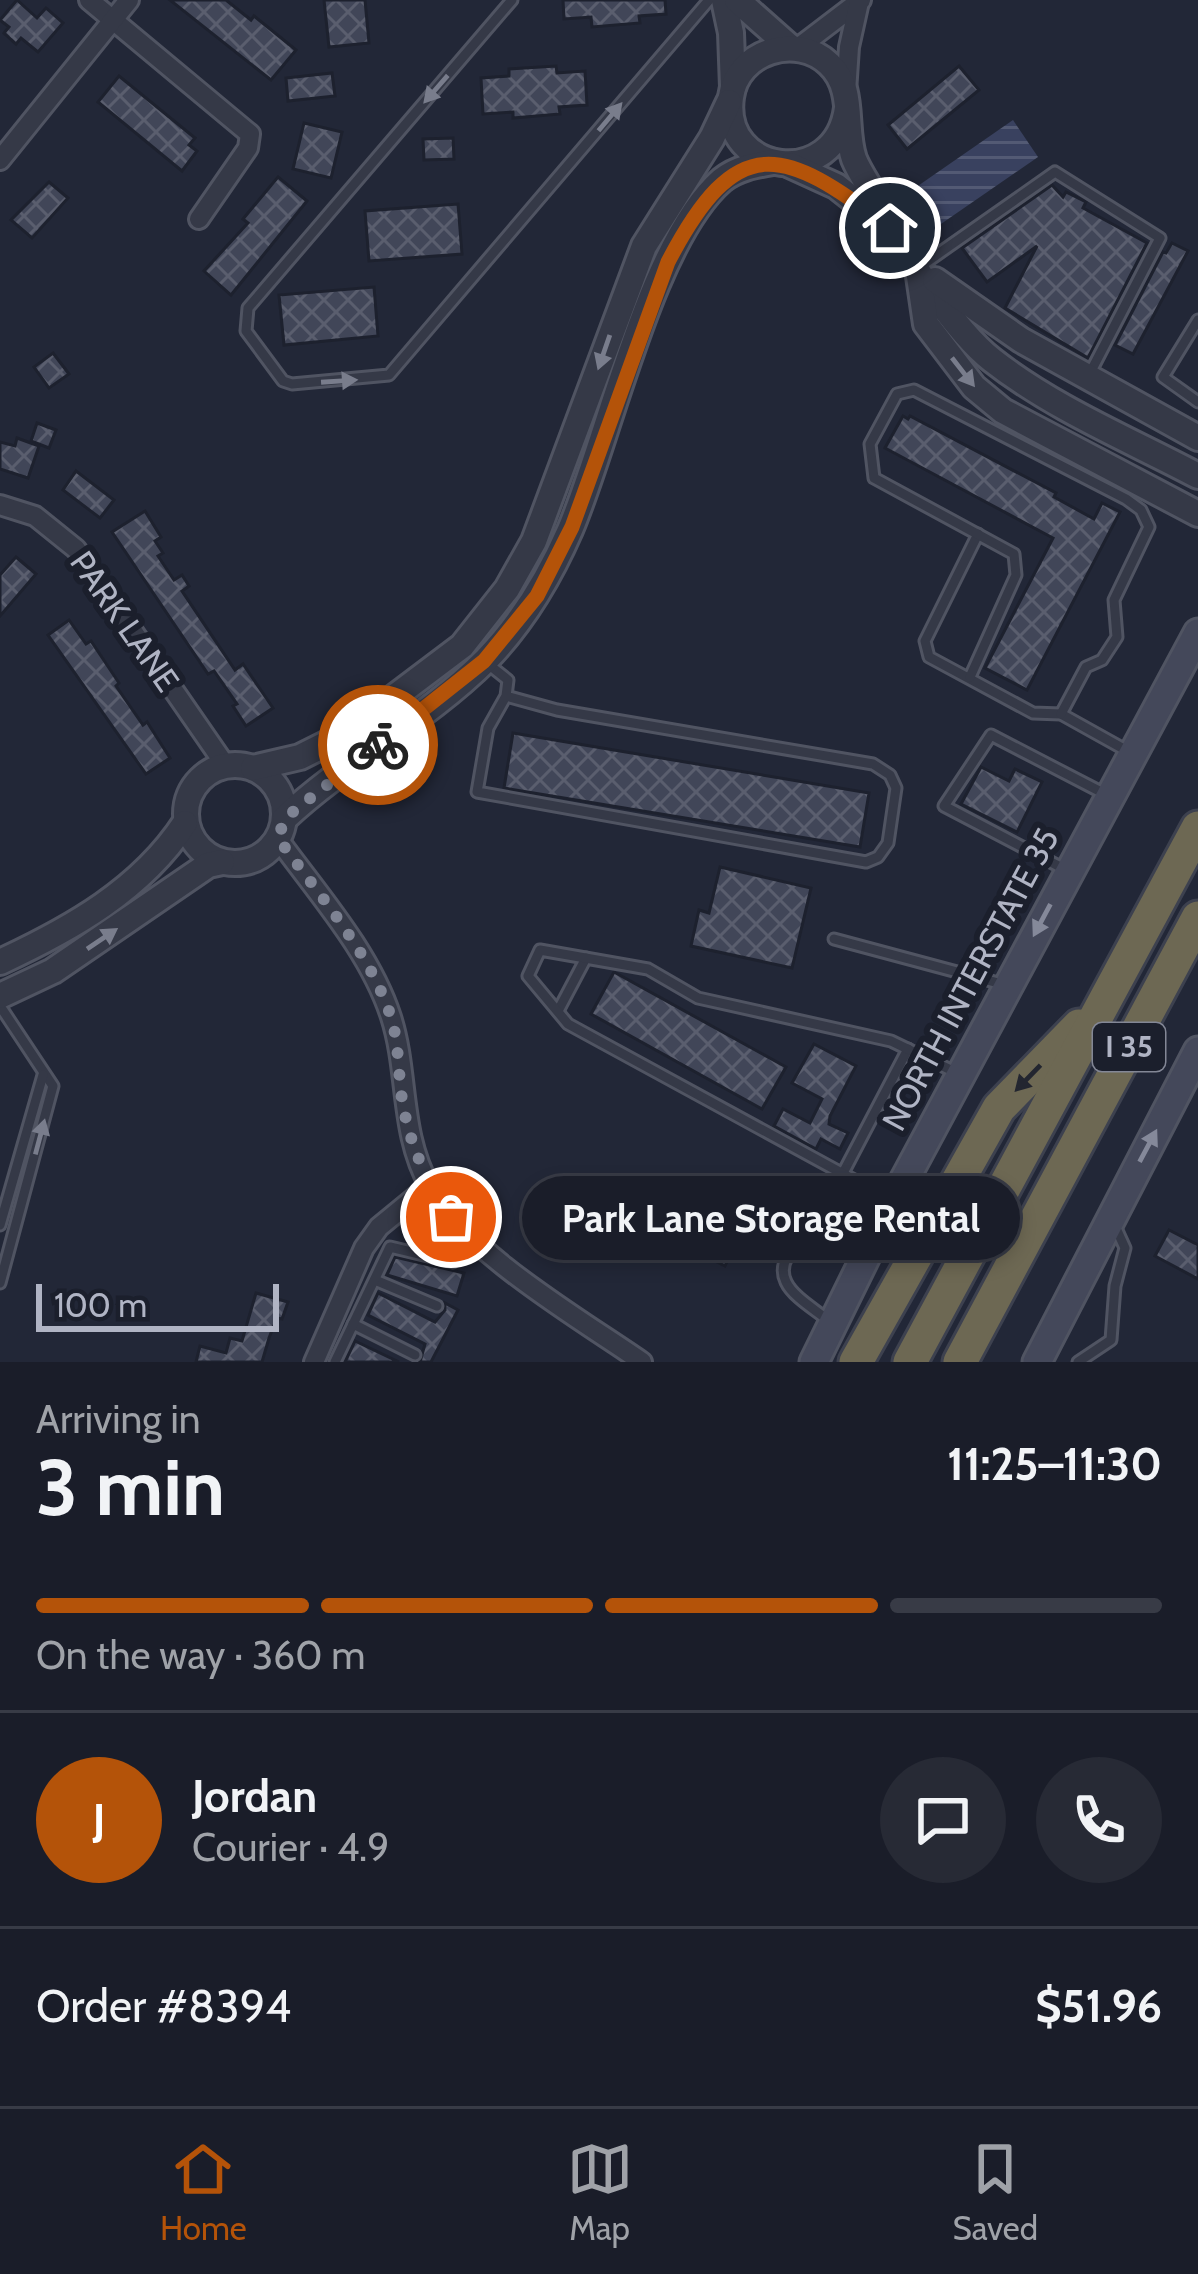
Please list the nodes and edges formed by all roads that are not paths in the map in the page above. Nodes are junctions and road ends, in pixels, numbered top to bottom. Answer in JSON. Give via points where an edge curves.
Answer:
{"nodes":[{"id":1,"x":89,"y":0,"type":"edge"},
{"id":2,"x":130,"y":0,"type":"edge"},
{"id":3,"x":512,"y":0,"type":"edge"},
{"id":4,"x":709,"y":0,"type":"edge"},
{"id":5,"x":724,"y":0,"type":"edge"},
{"id":6,"x":737,"y":0,"type":"edge"},
{"id":7,"x":860,"y":1,"type":"edge"},
{"id":8,"x":112,"y":20,"type":"junction"},
{"id":9,"x":794,"y":48,"type":"junction"},
{"id":10,"x":732,"y":93,"type":"junction"},
{"id":11,"x":847,"y":101,"type":"junction"},
{"id":12,"x":0,"y":160,"type":"edge"},
{"id":13,"x":782,"y":164,"type":"junction"},
{"id":14,"x":199,"y":219,"type":"dead end"},
{"id":15,"x":890,"y":228,"type":"junction"},
{"id":16,"x":918,"y":268,"type":"junction"},
{"id":17,"x":621,"y":302,"type":"junction"},
{"id":18,"x":649,"y":311,"type":"junction"},
{"id":19,"x":1198,"y":320,"type":"edge"},
{"id":20,"x":1088,"y":377,"type":"junction"},
{"id":21,"x":1198,"y":402,"type":"edge"},
{"id":22,"x":1198,"y":438,"type":"edge"},
{"id":23,"x":1038,"y":441,"type":"junction"},
{"id":24,"x":1198,"y":476,"type":"edge"},
{"id":25,"x":556,"y":478,"type":"junction"},
{"id":26,"x":584,"y":487,"type":"junction"},
{"id":27,"x":0,"y":505,"type":"edge"},
{"id":28,"x":1198,"y":514,"type":"edge"},
{"id":29,"x":978,"y":535,"type":"junction"},
{"id":30,"x":1198,"y":633,"type":"edge"},
{"id":31,"x":462,"y":646,"type":"junction"},
{"id":32,"x":484,"y":661,"type":"junction"},
{"id":33,"x":970,"y":677,"type":"junction"},
{"id":34,"x":506,"y":696,"type":"junction"},
{"id":35,"x":1061,"y":714,"type":"junction"},
{"id":36,"x":1131,"y":753,"type":"junction"},
{"id":37,"x":226,"y":766,"type":"junction"},
{"id":38,"x":253,"y":768,"type":"junction"},
{"id":39,"x":1108,"y":795,"type":"junction"},
{"id":40,"x":185,"y":823,"type":"junction"},
{"id":41,"x":281,"y":828,"type":"junction"},
{"id":42,"x":1198,"y":828,"type":"edge"},
{"id":43,"x":222,"y":862,"type":"junction"},
{"id":44,"x":1068,"y":871,"type":"junction"},
{"id":45,"x":1198,"y":917,"type":"edge"},
{"id":46,"x":834,"y":939,"type":"dead end"},
{"id":47,"x":586,"y":958,"type":"junction"},
{"id":48,"x":0,"y":962,"type":"edge"},
{"id":49,"x":1007,"y":986,"type":"junction"},
{"id":50,"x":1110,"y":994,"type":"junction"},
{"id":51,"x":0,"y":996,"type":"edge"},
{"id":52,"x":0,"y":1006,"type":"edge"},
{"id":53,"x":558,"y":1011,"type":"junction"},
{"id":54,"x":908,"y":1049,"type":"junction"},
{"id":55,"x":1198,"y":1051,"type":"edge"},
{"id":56,"x":960,"y":1074,"type":"junction"},
{"id":57,"x":43,"y":1075,"type":"junction"},
{"id":58,"x":843,"y":1173,"type":"junction"},
{"id":59,"x":429,"y":1186,"type":"junction"},
{"id":60,"x":893,"y":1202,"type":"junction"},
{"id":61,"x":6,"y":1203,"type":"junction"},
{"id":62,"x":21,"y":1208,"type":"junction"},
{"id":63,"x":1111,"y":1216,"type":"junction"},
{"id":64,"x":0,"y":1225,"type":"edge"},
{"id":65,"x":476,"y":1241,"type":"junction"},
{"id":66,"x":874,"y":1243,"type":"junction"},
{"id":67,"x":375,"y":1280,"type":"junction"},
{"id":68,"x":0,"y":1283,"type":"edge"},
{"id":69,"x":437,"y":1306,"type":"dead end"},
{"id":70,"x":353,"y":1324,"type":"junction"},
{"id":71,"x":833,"y":1324,"type":"junction"},
{"id":72,"x":416,"y":1355,"type":"dead end"},
{"id":73,"x":314,"y":1362,"type":"edge"},
{"id":74,"x":335,"y":1362,"type":"edge"},
{"id":75,"x":643,"y":1362,"type":"edge"},
{"id":76,"x":814,"y":1362,"type":"edge"},
{"id":77,"x":856,"y":1362,"type":"edge"},
{"id":78,"x":910,"y":1362,"type":"edge"},
{"id":79,"x":960,"y":1362,"type":"edge"},
{"id":80,"x":1037,"y":1362,"type":"edge"},
{"id":81,"x":1078,"y":1362,"type":"edge"}],
"edges":[{"from":1,"to":8,"type":"street"},
{"from":2,"to":8,"type":"street"},
{"from":3,"to":4,"type":"lane","one_way":true,"via":[[248,308],[246,331],[284,381],[389,375]]},
{"from":5,"to":10,"type":"street"},
{"from":6,"to":9,"type":"street"},
{"from":7,"to":9,"type":"street"},
{"from":7,"to":11,"type":"street"},
{"from":8,"to":12,"type":"street"},
{"from":8,"to":14,"type":"street","via":[[250,134]]},
{"from":9,"to":10,"type":"street","via":[[755,58]]},
{"from":9,"to":11,"type":"street","via":[[830,64]]},
{"from":10,"to":13,"type":"street","via":[[736,131],[758,156]]},
{"from":10,"to":17,"type":"street"},
{"from":11,"to":13,"type":"street","via":[[838,138],[825,152]]},
{"from":11,"to":15,"type":"street","via":[[854,159]]},
{"from":13,"to":15,"type":"street","via":[[836,186]]},
{"from":13,"to":18,"type":"street","via":[[737,171],[707,197]]},
{"from":15,"to":16,"type":"street"},
{"from":16,"to":20,"type":"street"},
{"from":16,"to":20,"type":"lane","via":[[1055,172],[1160,238]]},
{"from":16,"to":23,"type":"street","one_way":true,"via":[[926,324],[974,387]]},
{"from":16,"to":24,"type":"street","via":[[988,358]]},
{"from":17,"to":18,"type":"street"},
{"from":17,"to":25,"type":"street","one_way":true},
{"from":18,"to":26,"type":"street"},
{"from":19,"to":21,"type":"lane","via":[[1163,377]]},
{"from":20,"to":22,"type":"street"},
{"from":23,"to":28,"type":"street"},
{"from":23,"to":29,"type":"lane","via":[[914,390],[897,394],[870,444],[874,478]]},
{"from":23,"to":35,"type":"lane","via":[[1142,510],[1149,527],[1114,600],[1117,637],[1102,660],[1086,667]]},
{"from":25,"to":26,"type":"street"},
{"from":25,"to":31,"type":"street","via":[[525,557]]},
{"from":26,"to":32,"type":"street","via":[[537,596]]},
{"from":27,"to":37,"type":"street","name":"PARK LANE","via":[[35,516],[76,549]]},
{"from":29,"to":33,"type":"lane","via":[[1014,554],[1016,575]]},
{"from":29,"to":33,"type":"lane","via":[[925,641],[929,658]]},
{"from":30,"to":36,"type":"main road","name":"NORTH INTERSTATE 35"},
{"from":31,"to":32,"type":"street"},
{"from":31,"to":38,"type":"street","via":[[344,735]]},
{"from":32,"to":34,"type":"lane","via":[[508,680]]},
{"from":32,"to":41,"type":"street"},
{"from":33,"to":35,"type":"lane","via":[[1033,713]]},
{"from":34,"to":34,"type":"lane","via":[[873,764],[896,788],[888,843],[866,862],[477,792],[488,728]]},
{"from":35,"to":36,"type":"lane"},
{"from":36,"to":39,"type":"main road","name":"NORTH INTERSTATE 35"},
{"from":37,"to":38,"type":"street"},
{"from":37,"to":40,"type":"street","via":[[193,788]]},
{"from":38,"to":41,"type":"street","via":[[280,792]]},
{"from":39,"to":44,"type":"main road","name":"NORTH INTERSTATE 35"},
{"from":39,"to":44,"type":"lane","via":[[991,735],[944,806]]},
{"from":40,"to":43,"type":"street","via":[[196,845]]},
{"from":40,"to":48,"type":"street","via":[[116,896]]},
{"from":41,"to":43,"type":"street","via":[[261,856]]},
{"from":41,"to":59,"type":"street","via":[[375,978]]},
{"from":42,"to":50,"type":"highway","number":"I 35"},
{"from":51,"to":43,"type":"street","one_way":true},
{"from":44,"to":49,"type":"main road","name":"NORTH INTERSTATE 35","one_way":true},
{"from":45,"to":79,"type":"highway","number":"I 35"},
{"from":46,"to":49,"type":"lane"},
{"from":47,"to":53,"type":"lane"},
{"from":47,"to":53,"type":"lane","via":[[540,950],[528,976]]},
{"from":47,"to":54,"type":"lane","via":[[648,969],[698,998]]},
{"from":49,"to":56,"type":"main road","name":"NORTH INTERSTATE 35"},
{"from":50,"to":77,"type":"highway","one_way":true,"via":[[999,1108]]},
{"from":50,"to":78,"type":"highway","number":"I 35"},
{"from":52,"to":57,"type":"lane"},
{"from":53,"to":58,"type":"lane","via":[[568,1024]]},
{"from":54,"to":56,"type":"lane"},
{"from":54,"to":58,"type":"lane"},
{"from":63,"to":55,"type":"main road","one_way":true},
{"from":56,"to":60,"type":"main road","name":"NORTH INTERSTATE 35"},
{"from":57,"to":61,"type":"lane"},
{"from":62,"to":57,"type":"lane","one_way":true,"via":[[53,1086]]},
{"from":58,"to":60,"type":"lane"},
{"from":59,"to":65,"type":"street"},
{"from":59,"to":73,"type":"street","via":[[364,1248]]},
{"from":60,"to":66,"type":"main road","name":"NORTH INTERSTATE 35"},
{"from":61,"to":62,"type":"lane"},
{"from":61,"to":64,"type":"lane"},
{"from":62,"to":68,"type":"lane"},
{"from":63,"to":80,"type":"main road"},
{"from":63,"to":81,"type":"lane","via":[[1125,1248],[1111,1340]]},
{"from":65,"to":67,"type":"lane","via":[[453,1262],[390,1247]]},
{"from":65,"to":75,"type":"street"},
{"from":66,"to":71,"type":"main road","name":"NORTH INTERSTATE 35"},
{"from":66,"to":71,"type":"lane","via":[[830,1227],[797,1242],[785,1281]]},
{"from":67,"to":69,"type":"lane"},
{"from":67,"to":70,"type":"lane"},
{"from":70,"to":72,"type":"lane"},
{"from":70,"to":74,"type":"lane"},
{"from":71,"to":76,"type":"main road","name":"NORTH INTERSTATE 35"}]}
